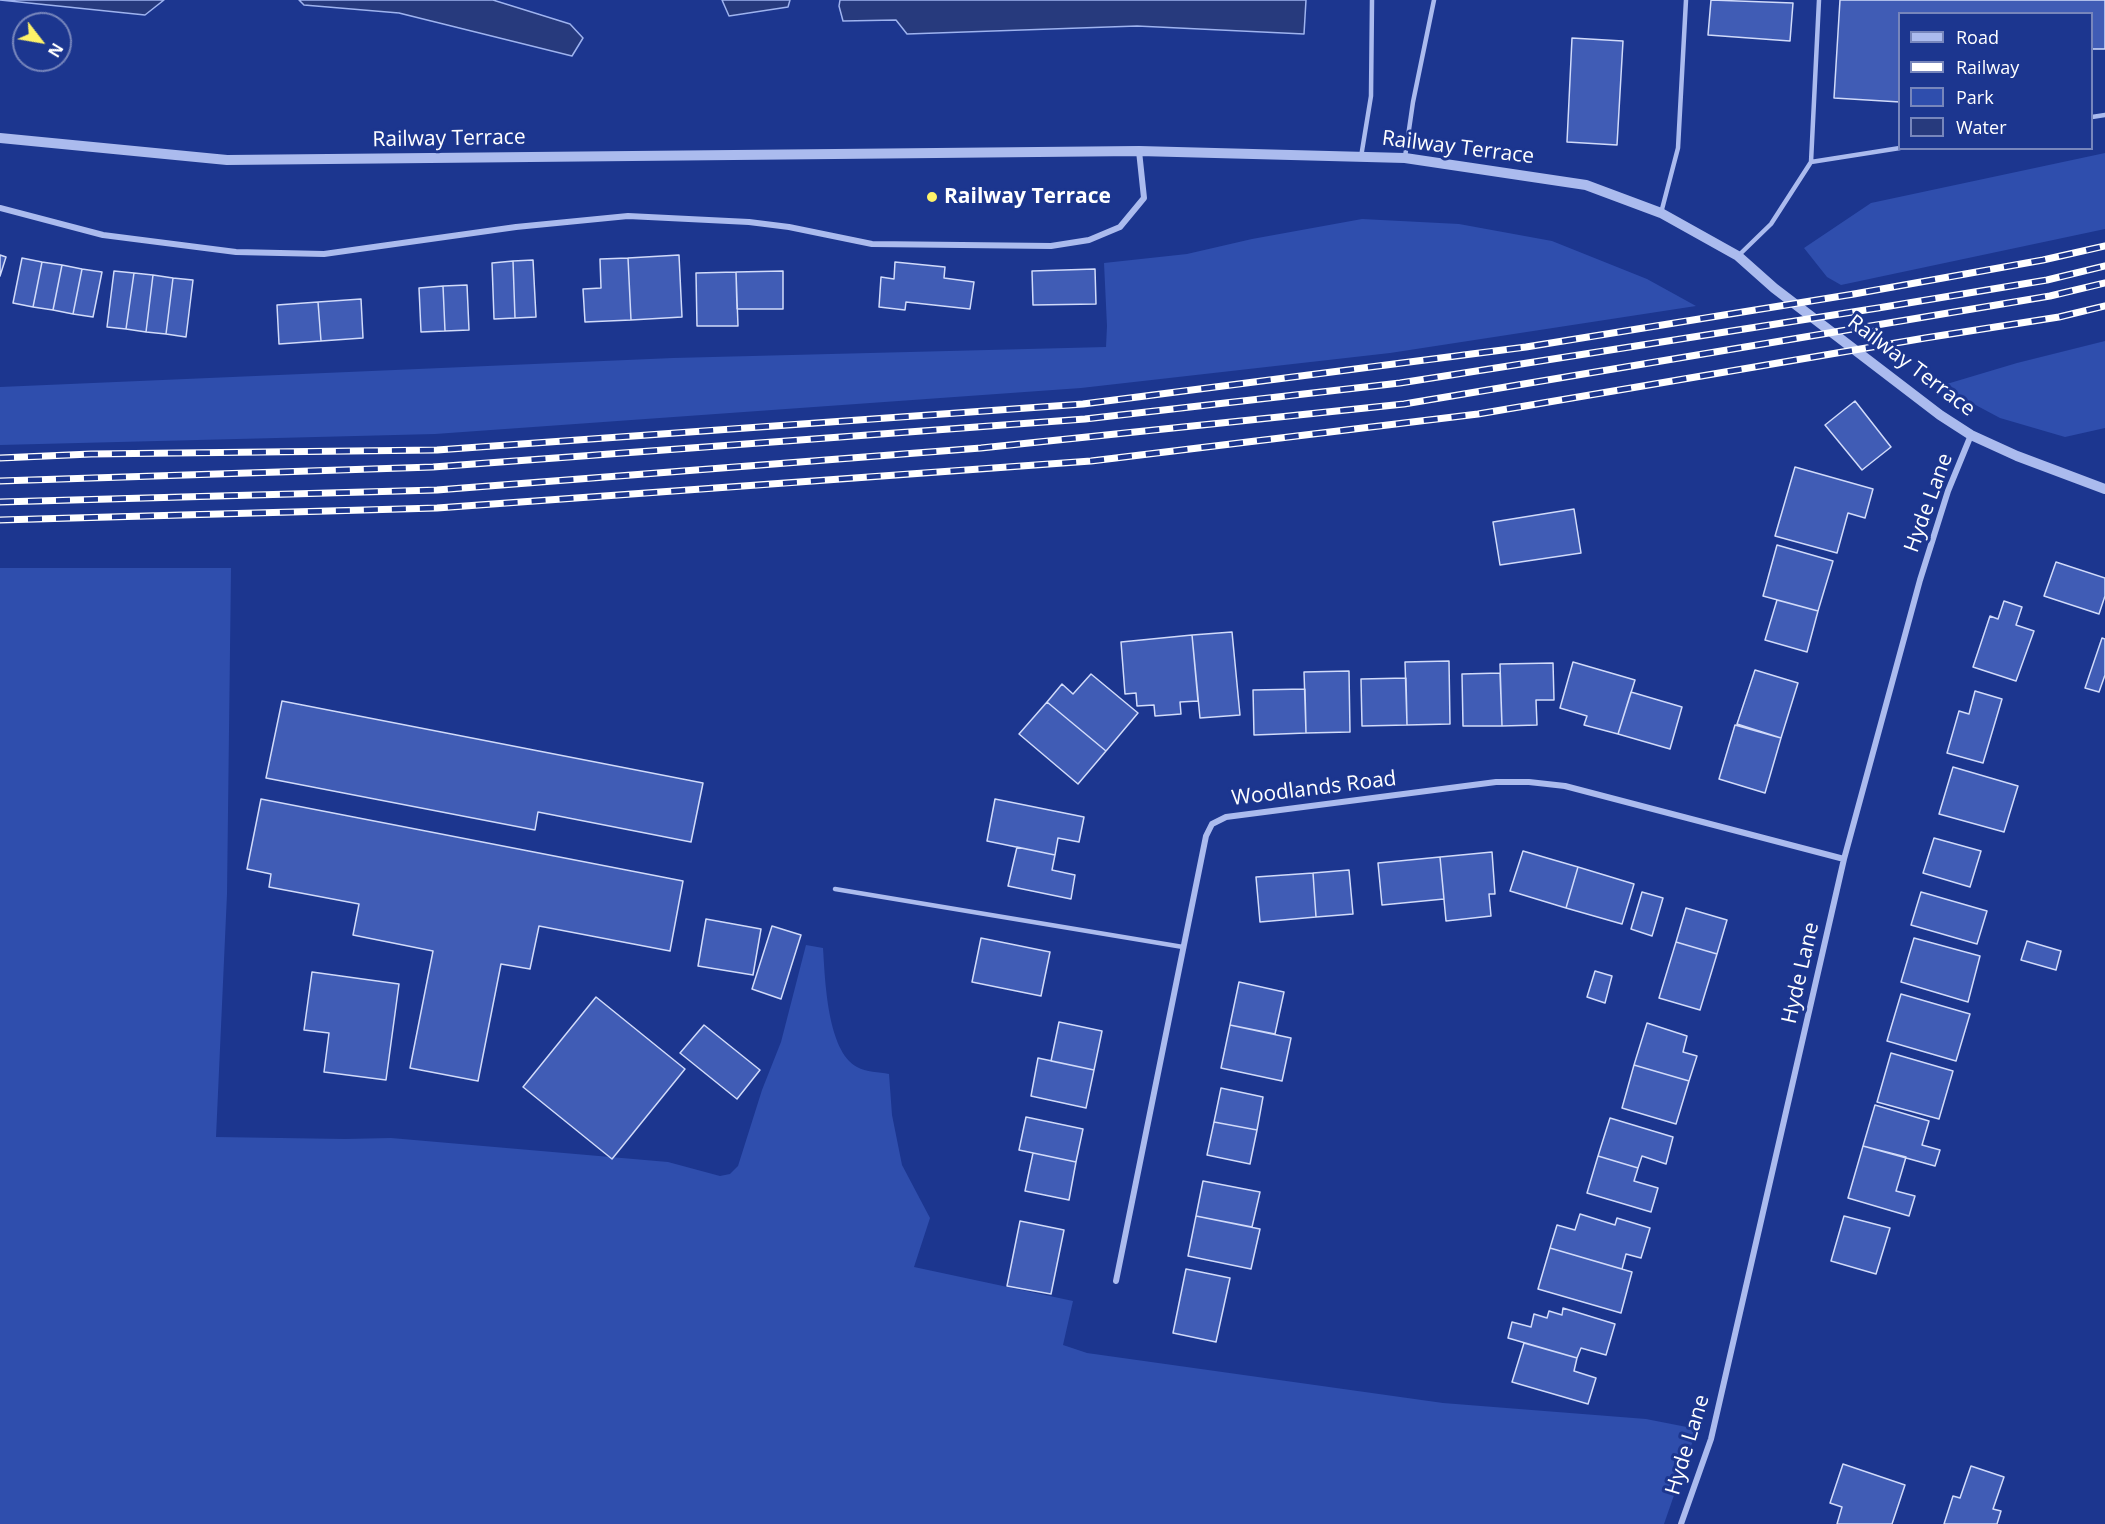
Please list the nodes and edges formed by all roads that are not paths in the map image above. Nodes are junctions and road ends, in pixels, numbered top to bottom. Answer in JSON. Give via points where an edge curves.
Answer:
{"nodes":[{"id":1,"x":1371,"y":0,"type":"edge"},
{"id":2,"x":1434,"y":0,"type":"edge"},
{"id":3,"x":1686,"y":0,"type":"edge"},
{"id":4,"x":1819,"y":0,"type":"edge"},
{"id":5,"x":0,"y":138,"type":"edge"},
{"id":6,"x":1898,"y":148,"type":"edge"},
{"id":7,"x":1139,"y":151,"type":"junction"},
{"id":8,"x":1361,"y":157,"type":"junction"},
{"id":9,"x":1405,"y":158,"type":"junction"},
{"id":10,"x":1811,"y":162,"type":"junction"},
{"id":11,"x":0,"y":208,"type":"edge"},
{"id":12,"x":1661,"y":213,"type":"junction"},
{"id":13,"x":1738,"y":256,"type":"junction"},
{"id":14,"x":1971,"y":435,"type":"junction"},
{"id":15,"x":2105,"y":489,"type":"edge"},
{"id":16,"x":1844,"y":859,"type":"junction"},
{"id":17,"x":835,"y":889,"type":"dead end"},
{"id":18,"x":1183,"y":947,"type":"junction"},
{"id":19,"x":1116,"y":1281,"type":"dead end"},
{"id":20,"x":1681,"y":1524,"type":"edge"}],
"edges":[{"from":1,"to":8,"type":"lane","via":[[1371,96]]},
{"from":2,"to":9,"type":"lane"},
{"from":3,"to":12,"type":"lane","via":[[1678,148]]},
{"from":4,"to":10,"type":"lane"},
{"from":5,"to":7,"type":"street","name":"Railway Terrace","via":[[227,160]]},
{"from":6,"to":10,"type":"lane"},
{"from":7,"to":8,"type":"street","name":"Railway Terrace"},
{"from":7,"to":11,"type":"street","via":[[1144,198],[1120,227],[1089,240],[1051,246],[872,244],[789,226],[628,216],[324,254],[236,252],[103,235]]},
{"from":8,"to":9,"type":"street","name":"Railway Terrace"},
{"from":9,"to":12,"type":"street","name":"Railway Terrace","via":[[1586,185]]},
{"from":10,"to":13,"type":"lane","via":[[1772,224]]},
{"from":12,"to":13,"type":"street","name":"Railway Terrace"},
{"from":13,"to":14,"type":"street","name":"Railway Terrace","via":[[1774,288]]},
{"from":14,"to":15,"type":"street","name":"Railway Terrace"},
{"from":14,"to":16,"type":"street","name":"Hyde Lane","via":[[1948,490],[1920,580]]},
{"from":16,"to":18,"type":"street","name":"Woodlands Road","via":[[1565,786],[1529,782],[1496,782],[1226,817],[1212,824],[1206,836]]},
{"from":16,"to":20,"type":"street","name":"Hyde Lane","via":[[1711,1439]]},
{"from":17,"to":18,"type":"lane"},
{"from":18,"to":19,"type":"street","name":"Woodlands Road"}]}
